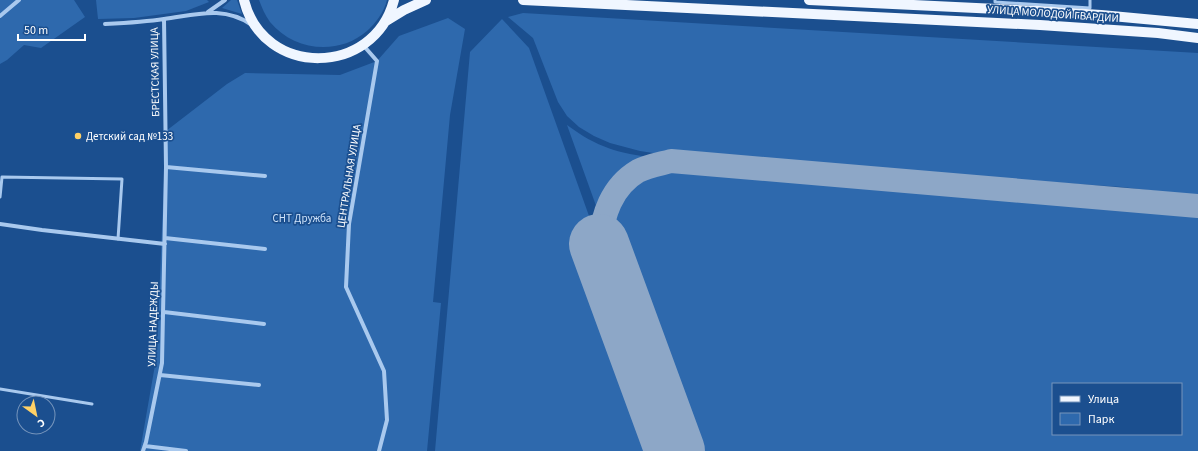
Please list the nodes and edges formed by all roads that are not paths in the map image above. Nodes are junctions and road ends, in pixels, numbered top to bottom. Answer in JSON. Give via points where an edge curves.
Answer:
{"nodes":[{"id":1,"x":19,"y":0,"type":"edge"},
{"id":2,"x":225,"y":0,"type":"edge"},
{"id":3,"x":244,"y":0,"type":"edge"},
{"id":4,"x":394,"y":0,"type":"edge"},
{"id":5,"x":426,"y":0,"type":"edge"},
{"id":6,"x":523,"y":0,"type":"edge"},
{"id":7,"x":809,"y":0,"type":"edge"},
{"id":8,"x":1090,"y":0,"type":"edge"},
{"id":9,"x":995,"y":4,"type":"edge"},
{"id":10,"x":1090,"y":11,"type":"junction"},
{"id":11,"x":207,"y":12,"type":"junction"},
{"id":12,"x":0,"y":16,"type":"edge"},
{"id":13,"x":164,"y":19,"type":"junction"},
{"id":14,"x":105,"y":24,"type":"dead end"},
{"id":15,"x":383,"y":24,"type":"junction"},
{"id":16,"x":1198,"y":24,"type":"edge"},
{"id":17,"x":258,"y":30,"type":"junction"},
{"id":18,"x":1198,"y":38,"type":"edge"},
{"id":19,"x":363,"y":45,"type":"junction"},
{"id":20,"x":166,"y":167,"type":"junction"},
{"id":21,"x":265,"y":176,"type":"dead end"},
{"id":22,"x":0,"y":197,"type":"edge"},
{"id":23,"x":0,"y":224,"type":"edge"},
{"id":24,"x":165,"y":238,"type":"junction"},
{"id":25,"x":118,"y":239,"type":"junction"},
{"id":26,"x":165,"y":244,"type":"junction"},
{"id":27,"x":265,"y":249,"type":"dead end"},
{"id":28,"x":164,"y":312,"type":"junction"},
{"id":29,"x":264,"y":324,"type":"dead end"},
{"id":30,"x":160,"y":375,"type":"junction"},
{"id":31,"x":259,"y":385,"type":"dead end"},
{"id":32,"x":0,"y":389,"type":"edge"},
{"id":33,"x":92,"y":404,"type":"dead end"},
{"id":34,"x":145,"y":446,"type":"junction"},
{"id":35,"x":143,"y":451,"type":"edge"},
{"id":36,"x":186,"y":451,"type":"edge"},
{"id":37,"x":379,"y":451,"type":"edge"}],
"edges":[{"from":1,"to":12,"type":"street"},
{"from":2,"to":11,"type":"street"},
{"from":3,"to":17,"type":"main road"},
{"from":4,"to":15,"type":"main road"},
{"from":5,"to":15,"type":"main road"},
{"from":6,"to":18,"type":"main road","name":"УЛИЦА МОЛОДОЙ ГВАРДИИ","via":[[1040,25]]},
{"from":7,"to":9,"type":"main road","name":"УЛИЦА МОЛОДОЙ ГВАРДИИ"},
{"from":8,"to":10,"type":"lane"},
{"from":9,"to":10,"type":"main road","name":"УЛИЦА МОЛОДОЙ ГВАРДИИ"},
{"from":10,"to":16,"type":"main road","name":"УЛИЦА МОЛОДОЙ ГВАРДИИ"},
{"from":11,"to":13,"type":"street"},
{"from":11,"to":17,"type":"street","via":[[238,18]]},
{"from":13,"to":14,"type":"street"},
{"from":13,"to":20,"type":"street","name":"БРЕСТСКАЯ УЛИЦА"},
{"from":15,"to":19,"type":"main road"},
{"from":17,"to":19,"type":"main road","via":[[280,49],[308,58],[337,57]]},
{"from":19,"to":37,"type":"street","name":"ЦЕНТРАЛЬНАЯ УЛИЦА","via":[[377,61],[349,224],[346,287],[384,371],[387,420]]},
{"from":20,"to":21,"type":"street"},
{"from":20,"to":24,"type":"street","name":"БРЕСТСКАЯ УЛИЦА"},
{"from":22,"to":25,"type":"lane","via":[[2,177],[122,178]]},
{"from":23,"to":25,"type":"street"},
{"from":24,"to":26,"type":"street","name":"БРЕСТСКАЯ УЛИЦА"},
{"from":24,"to":27,"type":"street"},
{"from":25,"to":26,"type":"street"},
{"from":26,"to":28,"type":"street","name":"УЛИЦА НАДЕЖДЫ"},
{"from":28,"to":29,"type":"street"},
{"from":28,"to":30,"type":"street","name":"УЛИЦА НАДЕЖДЫ"},
{"from":30,"to":31,"type":"street"},
{"from":30,"to":34,"type":"street","name":"УЛИЦА НАДЕЖДЫ"},
{"from":32,"to":33,"type":"lane"},
{"from":34,"to":35,"type":"street","name":"УЛИЦА НАДЕЖДЫ"},
{"from":34,"to":36,"type":"street"}]}
